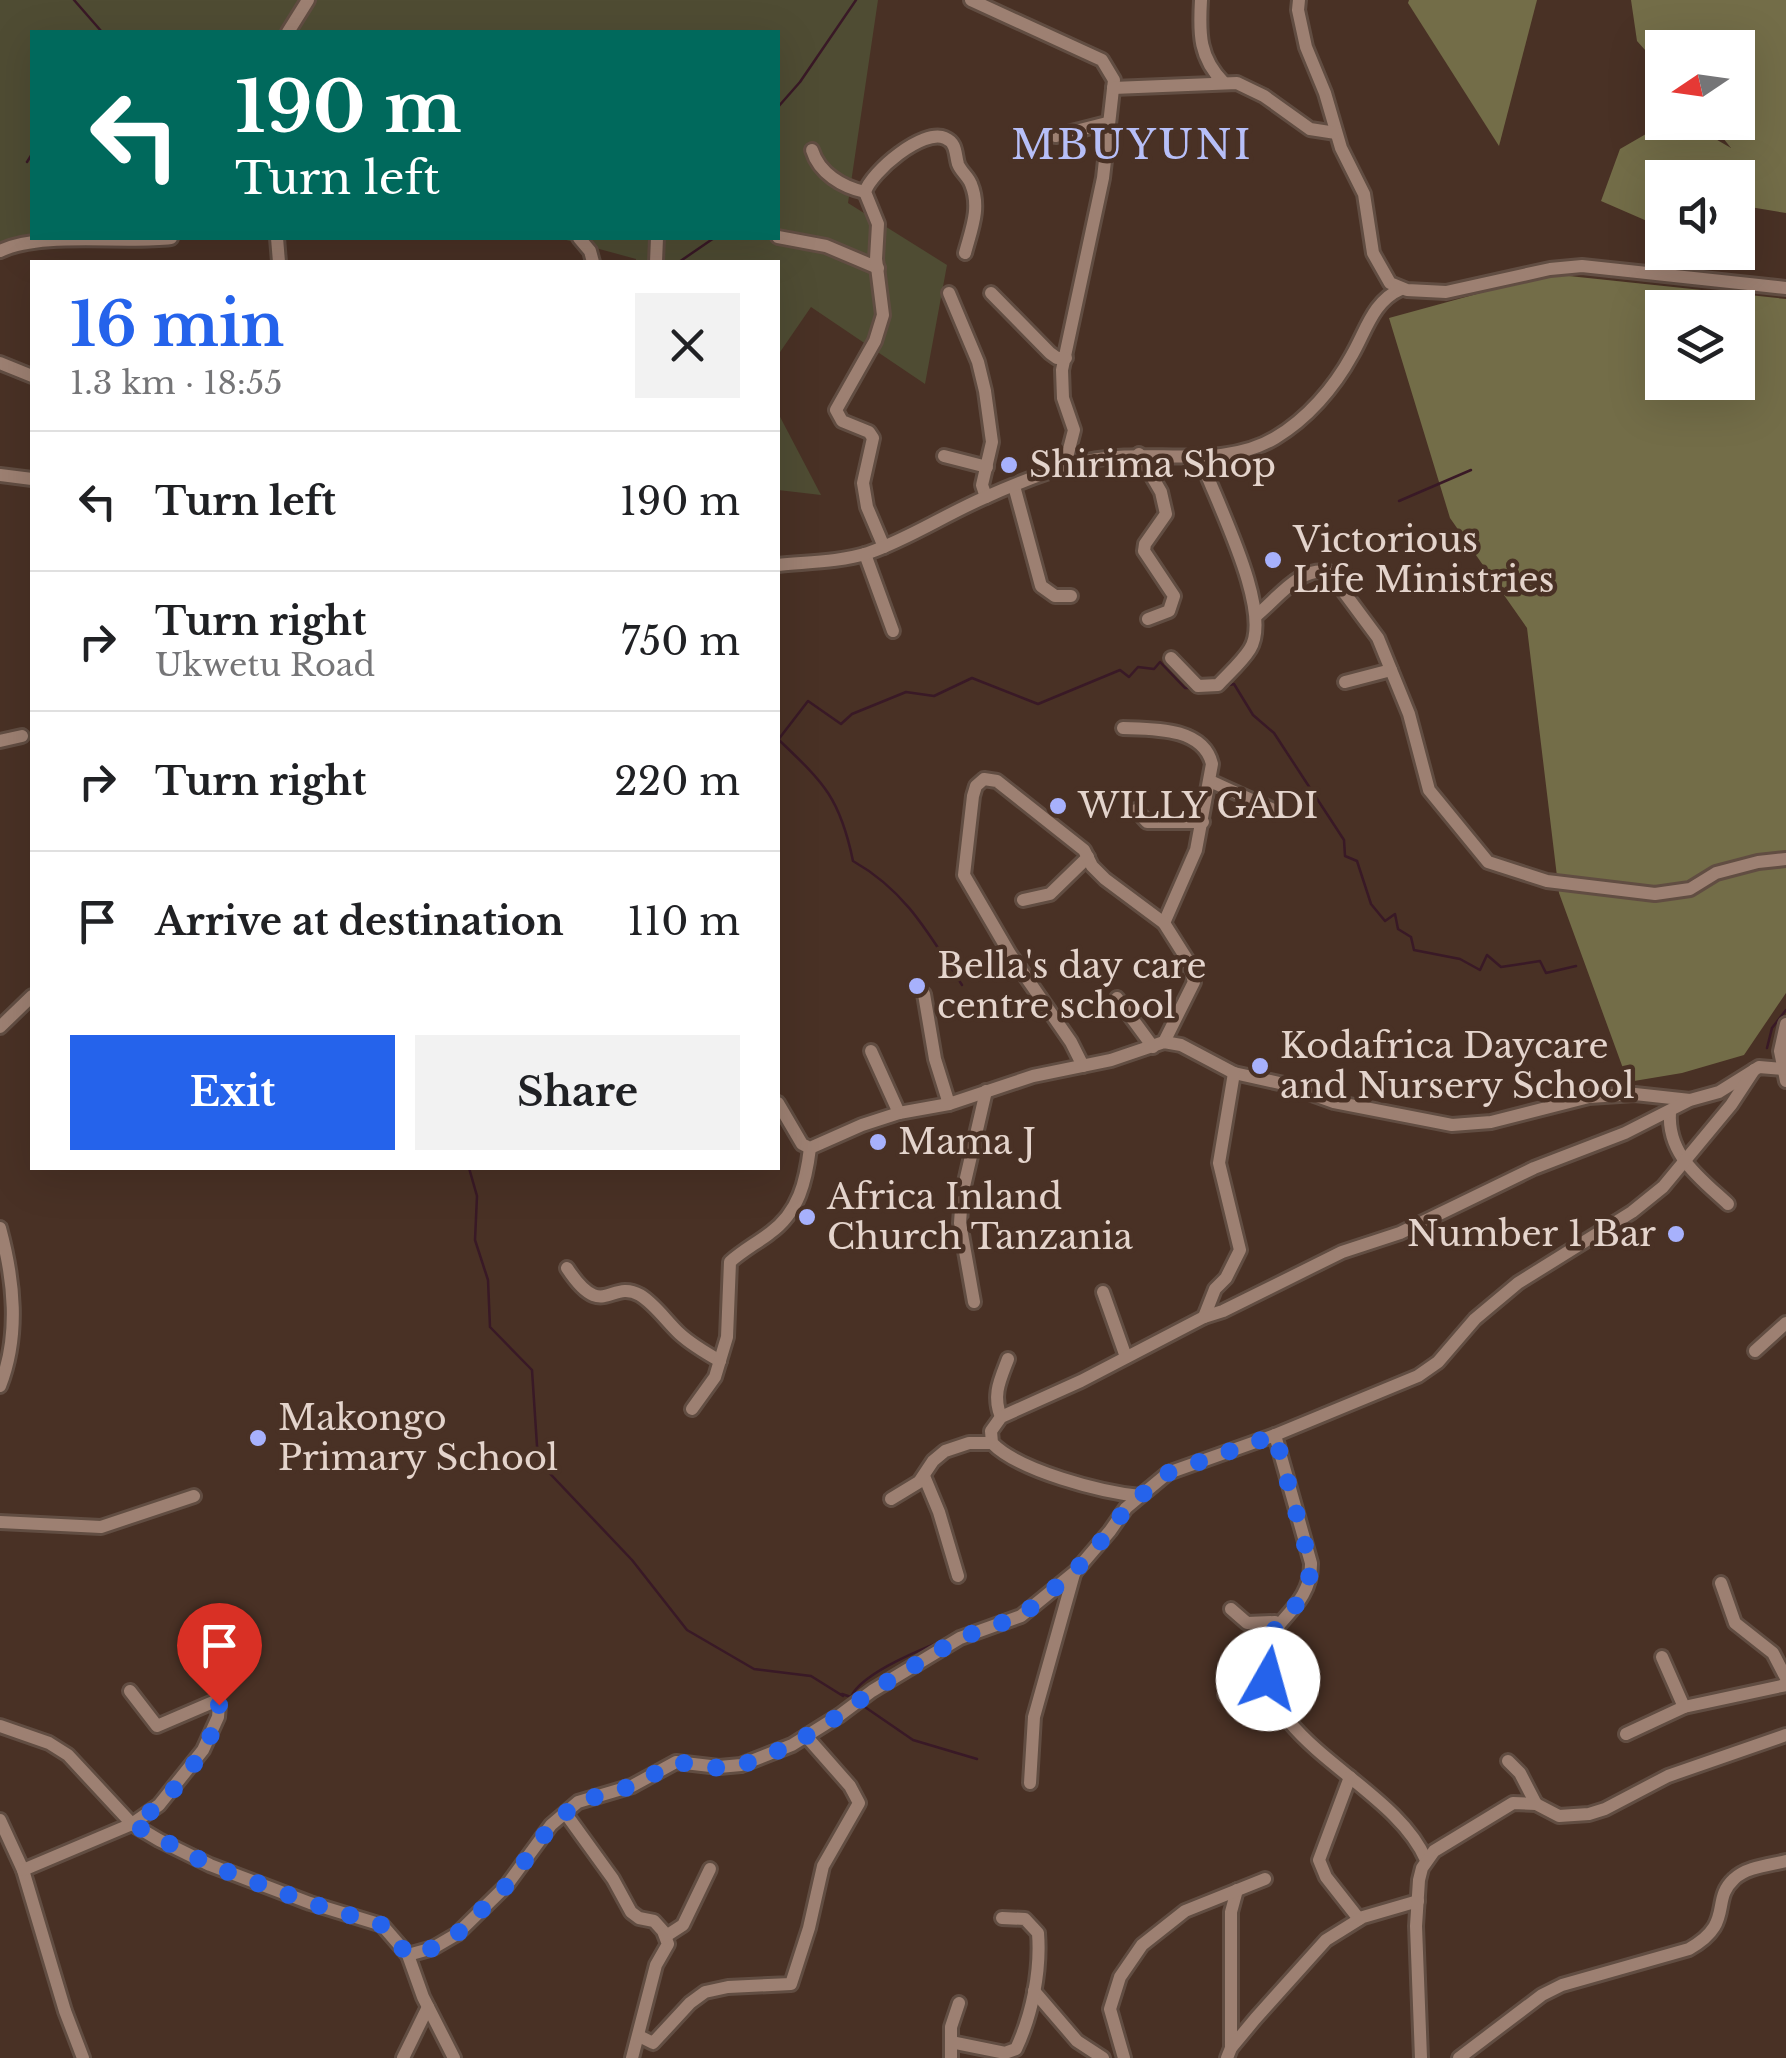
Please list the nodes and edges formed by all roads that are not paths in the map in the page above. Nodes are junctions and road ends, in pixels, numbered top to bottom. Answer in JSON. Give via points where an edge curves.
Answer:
{"nodes":[{"id":1,"x":308,"y":0,"type":"edge"},
{"id":2,"x":970,"y":0,"type":"edge"},
{"id":3,"x":1201,"y":0,"type":"edge"},
{"id":4,"x":1299,"y":0,"type":"edge"},
{"id":5,"x":289,"y":30,"type":"edge"},
{"id":6,"x":1224,"y":83,"type":"junction"},
{"id":7,"x":1113,"y":88,"type":"junction"},
{"id":8,"x":1107,"y":123,"type":"junction"},
{"id":9,"x":1336,"y":133,"type":"junction"},
{"id":10,"x":1056,"y":136,"type":"dead end"},
{"id":11,"x":812,"y":150,"type":"dead end"},
{"id":12,"x":864,"y":192,"type":"junction"},
{"id":13,"x":780,"y":238,"type":"edge"},
{"id":14,"x":102,"y":240,"type":"edge"},
{"id":15,"x":0,"y":250,"type":"edge"},
{"id":16,"x":965,"y":253,"type":"dead end"},
{"id":17,"x":878,"y":268,"type":"junction"},
{"id":18,"x":1786,"y":288,"type":"edge"},
{"id":19,"x":1401,"y":289,"type":"junction"},
{"id":20,"x":949,"y":293,"type":"dead end"},
{"id":21,"x":991,"y":293,"type":"dead end"},
{"id":22,"x":1066,"y":358,"type":"junction"},
{"id":23,"x":0,"y":364,"type":"edge"},
{"id":24,"x":30,"y":375,"type":"edge"},
{"id":25,"x":1138,"y":454,"type":"junction"},
{"id":26,"x":1199,"y":455,"type":"junction"},
{"id":27,"x":944,"y":456,"type":"dead end"},
{"id":28,"x":986,"y":468,"type":"junction"},
{"id":29,"x":1064,"y":469,"type":"junction"},
{"id":30,"x":0,"y":474,"type":"edge"},
{"id":31,"x":30,"y":479,"type":"edge"},
{"id":32,"x":1014,"y":486,"type":"junction"},
{"id":33,"x":986,"y":497,"type":"junction"},
{"id":34,"x":884,"y":547,"type":"junction"},
{"id":35,"x":865,"y":554,"type":"junction"},
{"id":36,"x":780,"y":565,"type":"edge"},
{"id":37,"x":1071,"y":596,"type":"dead end"},
{"id":38,"x":1257,"y":616,"type":"junction"},
{"id":39,"x":1148,"y":618,"type":"dead end"},
{"id":40,"x":893,"y":630,"type":"dead end"},
{"id":41,"x":1171,"y":658,"type":"dead end"},
{"id":42,"x":1391,"y":670,"type":"junction"},
{"id":43,"x":1345,"y":682,"type":"dead end"},
{"id":44,"x":1123,"y":728,"type":"dead end"},
{"id":45,"x":22,"y":736,"type":"dead end"},
{"id":46,"x":0,"y":741,"type":"edge"},
{"id":47,"x":1210,"y":781,"type":"junction"},
{"id":48,"x":1136,"y":810,"type":"dead end"},
{"id":49,"x":1278,"y":812,"type":"dead end"},
{"id":50,"x":1203,"y":822,"type":"junction"},
{"id":51,"x":1088,"y":857,"type":"junction"},
{"id":52,"x":1786,"y":859,"type":"edge"},
{"id":53,"x":1023,"y":900,"type":"dead end"},
{"id":54,"x":1164,"y":923,"type":"junction"},
{"id":55,"x":924,"y":994,"type":"dead end"},
{"id":56,"x":30,"y":998,"type":"edge"},
{"id":57,"x":1117,"y":998,"type":"dead end"},
{"id":58,"x":1786,"y":1024,"type":"edge"},
{"id":59,"x":0,"y":1027,"type":"edge"},
{"id":60,"x":1159,"y":1045,"type":"junction"},
{"id":61,"x":870,"y":1051,"type":"dead end"},
{"id":62,"x":1082,"y":1066,"type":"junction"},
{"id":63,"x":1754,"y":1070,"type":"junction"},
{"id":64,"x":1234,"y":1073,"type":"junction"},
{"id":65,"x":1785,"y":1075,"type":"edge"},
{"id":66,"x":986,"y":1091,"type":"junction"},
{"id":67,"x":1690,"y":1100,"type":"junction"},
{"id":68,"x":949,"y":1104,"type":"junction"},
{"id":69,"x":780,"y":1106,"type":"edge"},
{"id":70,"x":1670,"y":1112,"type":"junction"},
{"id":71,"x":899,"y":1114,"type":"junction"},
{"id":72,"x":810,"y":1148,"type":"junction"},
{"id":73,"x":1684,"y":1163,"type":"junction"},
{"id":74,"x":1728,"y":1204,"type":"dead end"},
{"id":75,"x":0,"y":1228,"type":"edge"},
{"id":76,"x":566,"y":1268,"type":"dead end"},
{"id":77,"x":1102,"y":1292,"type":"dead end"},
{"id":78,"x":974,"y":1302,"type":"dead end"},
{"id":79,"x":1204,"y":1316,"type":"junction"},
{"id":80,"x":1786,"y":1323,"type":"edge"},
{"id":81,"x":1755,"y":1350,"type":"dead end"},
{"id":82,"x":1126,"y":1357,"type":"junction"},
{"id":83,"x":5,"y":1358,"type":"edge"},
{"id":84,"x":1008,"y":1359,"type":"dead end"},
{"id":85,"x":720,"y":1361,"type":"junction"},
{"id":86,"x":0,"y":1386,"type":"edge"},
{"id":87,"x":692,"y":1409,"type":"dead end"},
{"id":88,"x":1001,"y":1417,"type":"junction"},
{"id":89,"x":1275,"y":1435,"type":"junction"},
{"id":90,"x":992,"y":1442,"type":"junction"},
{"id":91,"x":924,"y":1476,"type":"junction"},
{"id":92,"x":194,"y":1496,"type":"dead end"},
{"id":93,"x":1140,"y":1496,"type":"junction"},
{"id":94,"x":891,"y":1499,"type":"dead end"},
{"id":95,"x":0,"y":1522,"type":"edge"},
{"id":96,"x":1074,"y":1572,"type":"junction"},
{"id":97,"x":958,"y":1576,"type":"dead end"},
{"id":98,"x":1720,"y":1583,"type":"dead end"},
{"id":99,"x":1231,"y":1609,"type":"dead end"},
{"id":100,"x":1278,"y":1625,"type":"junction"},
{"id":101,"x":1265,"y":1647,"type":"junction"},
{"id":102,"x":1662,"y":1658,"type":"dead end"},
{"id":103,"x":1786,"y":1682,"type":"edge"},
{"id":104,"x":130,"y":1690,"type":"dead end"},
{"id":105,"x":1226,"y":1696,"type":"dead end"},
{"id":106,"x":1684,"y":1707,"type":"junction"},
{"id":107,"x":0,"y":1726,"type":"edge"},
{"id":108,"x":1626,"y":1734,"type":"dead end"},
{"id":109,"x":1786,"y":1735,"type":"edge"},
{"id":110,"x":806,"y":1736,"type":"junction"},
{"id":111,"x":1508,"y":1760,"type":"dead end"},
{"id":112,"x":1350,"y":1777,"type":"junction"},
{"id":113,"x":1030,"y":1783,"type":"dead end"},
{"id":114,"x":1536,"y":1804,"type":"junction"},
{"id":115,"x":566,"y":1814,"type":"junction"},
{"id":116,"x":132,"y":1824,"type":"junction"},
{"id":117,"x":2,"y":1826,"type":"edge"},
{"id":118,"x":1426,"y":1860,"type":"junction"},
{"id":119,"x":1786,"y":1861,"type":"edge"},
{"id":120,"x":710,"y":1869,"type":"dead end"},
{"id":121,"x":23,"y":1870,"type":"junction"},
{"id":122,"x":1265,"y":1879,"type":"dead end"},
{"id":123,"x":1236,"y":1890,"type":"junction"},
{"id":124,"x":1418,"y":1901,"type":"junction"},
{"id":125,"x":1002,"y":1918,"type":"dead end"},
{"id":126,"x":1359,"y":1918,"type":"junction"},
{"id":127,"x":666,"y":1936,"type":"junction"},
{"id":128,"x":408,"y":1955,"type":"junction"},
{"id":129,"x":1034,"y":1991,"type":"junction"},
{"id":130,"x":959,"y":2003,"type":"dead end"},
{"id":131,"x":428,"y":2007,"type":"junction"},
{"id":132,"x":639,"y":2036,"type":"junction"},
{"id":133,"x":951,"y":2042,"type":"junction"},
{"id":134,"x":1229,"y":2053,"type":"edge"},
{"id":135,"x":83,"y":2058,"type":"edge"},
{"id":136,"x":404,"y":2058,"type":"edge"},
{"id":137,"x":454,"y":2058,"type":"edge"},
{"id":138,"x":632,"y":2058,"type":"edge"},
{"id":139,"x":951,"y":2058,"type":"edge"},
{"id":140,"x":1103,"y":2058,"type":"edge"},
{"id":141,"x":1124,"y":2058,"type":"edge"},
{"id":142,"x":1422,"y":2058,"type":"edge"},
{"id":143,"x":1458,"y":2058,"type":"edge"}],
"edges":[{"from":1,"to":5,"type":"street"},
{"from":2,"to":7,"type":"street","via":[[1102,60]]},
{"from":3,"to":6,"type":"street","via":[[1202,49]]},
{"from":4,"to":9,"type":"street","via":[[1306,47]]},
{"from":6,"to":7,"type":"street"},
{"from":6,"to":9,"type":"street","via":[[1252,89],[1319,132]]},
{"from":7,"to":8,"type":"street"},
{"from":8,"to":10,"type":"street"},
{"from":8,"to":22,"type":"street","via":[[1103,178]]},
{"from":9,"to":19,"type":"street","via":[[1364,194],[1372,253]]},
{"from":11,"to":12,"type":"street","via":[[825,172]]},
{"from":12,"to":16,"type":"street","via":[[878,170],[906,149],[936,137],[949,140],[973,192],[975,219]]},
{"from":12,"to":17,"type":"street","via":[[878,224]]},
{"from":13,"to":17,"type":"street","via":[[826,246]]},
{"from":14,"to":15,"type":"street"},
{"from":17,"to":34,"type":"street","via":[[884,303],[878,335],[836,410],[842,421],[873,438],[863,483]]},
{"from":18,"to":19,"type":"street","via":[[1582,266],[1446,292]]},
{"from":19,"to":26,"type":"street","via":[[1376,308],[1352,356],[1310,411],[1247,450]]},
{"from":20,"to":28,"type":"street","via":[[982,377],[992,442]]},
{"from":21,"to":22,"type":"street","via":[[1050,353]]},
{"from":22,"to":29,"type":"street","via":[[1063,398],[1074,430]]},
{"from":23,"to":24,"type":"street"},
{"from":25,"to":26,"type":"street"},
{"from":25,"to":29,"type":"street"},
{"from":25,"to":39,"type":"street","via":[[1166,514],[1144,551],[1174,596],[1170,611]]},
{"from":26,"to":38,"type":"street"},
{"from":27,"to":28,"type":"street"},
{"from":28,"to":33,"type":"street"},
{"from":29,"to":32,"type":"street"},
{"from":30,"to":31,"type":"street"},
{"from":32,"to":33,"type":"street"},
{"from":32,"to":37,"type":"street","via":[[1040,586],[1054,596]]},
{"from":33,"to":34,"type":"street"},
{"from":34,"to":35,"type":"street"},
{"from":35,"to":36,"type":"street"},
{"from":35,"to":40,"type":"street"},
{"from":38,"to":41,"type":"street","via":[[1252,647],[1218,684],[1198,686]]},
{"from":38,"to":42,"type":"street","via":[[1306,573],[1330,572],[1378,638]]},
{"from":42,"to":43,"type":"street"},
{"from":42,"to":52,"type":"street","via":[[1429,790],[1488,862],[1547,882],[1655,894],[1690,889],[1716,872]]},
{"from":44,"to":47,"type":"street","via":[[1164,730],[1196,742],[1210,756]]},
{"from":45,"to":46,"type":"street"},
{"from":47,"to":49,"type":"street"},
{"from":47,"to":50,"type":"street"},
{"from":48,"to":50,"type":"street","via":[[1156,824]]},
{"from":50,"to":54,"type":"street"},
{"from":51,"to":53,"type":"street","via":[[1050,894]]},
{"from":51,"to":54,"type":"street","via":[[1105,880]]},
{"from":51,"to":62,"type":"street","via":[[997,780],[976,786],[966,883]]},
{"from":54,"to":60,"type":"street","via":[[1194,982]]},
{"from":55,"to":68,"type":"street"},
{"from":56,"to":59,"type":"street"},
{"from":57,"to":60,"type":"street"},
{"from":58,"to":65,"type":"street","via":[[1780,1051]]},
{"from":60,"to":62,"type":"street"},
{"from":60,"to":64,"type":"street","via":[[1181,1045]]},
{"from":61,"to":71,"type":"street"},
{"from":62,"to":66,"type":"street"},
{"from":63,"to":65,"type":"street","via":[[1764,1066]]},
{"from":63,"to":67,"type":"street","via":[[1719,1092]]},
{"from":63,"to":73,"type":"street"},
{"from":64,"to":67,"type":"street","via":[[1365,1110],[1452,1125],[1589,1098]]},
{"from":64,"to":79,"type":"street","via":[[1219,1163],[1240,1250]]},
{"from":66,"to":68,"type":"street"},
{"from":66,"to":78,"type":"street","via":[[960,1223]]},
{"from":67,"to":70,"type":"street"},
{"from":68,"to":71,"type":"street"},
{"from":69,"to":72,"type":"street"},
{"from":70,"to":73,"type":"street","via":[[1671,1138]]},
{"from":70,"to":79,"type":"street"},
{"from":71,"to":72,"type":"street"},
{"from":72,"to":85,"type":"street","via":[[805,1185],[792,1210],[730,1262]]},
{"from":73,"to":74,"type":"street"},
{"from":73,"to":89,"type":"street","via":[[1632,1212],[1492,1304],[1418,1376]]},
{"from":75,"to":83,"type":"street","via":[[12,1290]]},
{"from":76,"to":85,"type":"street","via":[[582,1292],[594,1297],[634,1292]]},
{"from":77,"to":82,"type":"street"},
{"from":79,"to":82,"type":"street"},
{"from":80,"to":81,"type":"street"},
{"from":82,"to":88,"type":"street"},
{"from":83,"to":86,"type":"street"},
{"from":84,"to":88,"type":"street","via":[[997,1389]]},
{"from":85,"to":87,"type":"street"},
{"from":88,"to":90,"type":"street","via":[[990,1430]]},
{"from":89,"to":93,"type":"street","via":[[1168,1473]]},
{"from":89,"to":100,"type":"street","via":[[1311,1576]]},
{"from":90,"to":91,"type":"street","via":[[945,1451]]},
{"from":90,"to":93,"type":"street","via":[[1007,1455],[1087,1488]]},
{"from":91,"to":94,"type":"street"},
{"from":91,"to":97,"type":"street"},
{"from":92,"to":95,"type":"street","via":[[101,1527]]},
{"from":93,"to":96,"type":"street"},
{"from":96,"to":110,"type":"street","via":[[1021,1616],[960,1638]]},
{"from":96,"to":113,"type":"street","via":[[1034,1718]]},
{"from":98,"to":103,"type":"street","via":[[1735,1623],[1773,1653]]},
{"from":99,"to":100,"type":"street","via":[[1246,1623]]},
{"from":100,"to":101,"type":"street"},
{"from":101,"to":105,"type":"street"},
{"from":101,"to":112,"type":"street","via":[[1268,1679],[1282,1713]]},
{"from":102,"to":106,"type":"street"},
{"from":103,"to":106,"type":"street"},
{"from":104,"to":116,"type":"street","via":[[156,1726],[213,1702],[220,1710],[194,1765]]},
{"from":106,"to":108,"type":"street"},
{"from":107,"to":116,"type":"street","via":[[68,1756]]},
{"from":109,"to":114,"type":"street","via":[[1668,1776],[1606,1810],[1559,1816]]},
{"from":110,"to":115,"type":"street","via":[[742,1765],[676,1762],[632,1786],[588,1797]]},
{"from":110,"to":132,"type":"street","via":[[859,1804],[822,1866],[791,1984],[718,1988],[690,2003],[653,2043]]},
{"from":111,"to":114,"type":"street"},
{"from":112,"to":118,"type":"street","via":[[1397,1816]]},
{"from":112,"to":126,"type":"street","via":[[1319,1860]]},
{"from":114,"to":118,"type":"street","via":[[1504,1807]]},
{"from":115,"to":127,"type":"street","via":[[632,1912],[654,1921]]},
{"from":115,"to":128,"type":"street","via":[[457,1934]]},
{"from":116,"to":121,"type":"street"},
{"from":116,"to":128,"type":"street","via":[[210,1865],[382,1925]]},
{"from":117,"to":121,"type":"street"},
{"from":118,"to":124,"type":"street"},
{"from":119,"to":143,"type":"street","via":[[1735,1877],[1708,1939],[1552,1990]]},
{"from":120,"to":127,"type":"street","via":[[683,1924]]},
{"from":121,"to":135,"type":"street"},
{"from":122,"to":123,"type":"street"},
{"from":123,"to":134,"type":"street"},
{"from":123,"to":141,"type":"street","via":[[1162,1926],[1120,1977],[1110,2009]]},
{"from":124,"to":126,"type":"street"},
{"from":124,"to":142,"type":"street"},
{"from":125,"to":129,"type":"street","via":[[1025,1919],[1038,1933]]},
{"from":126,"to":134,"type":"street","via":[[1311,1953]]},
{"from":127,"to":132,"type":"street"},
{"from":128,"to":131,"type":"street"},
{"from":129,"to":133,"type":"street","via":[[1016,2049]]},
{"from":129,"to":140,"type":"street","via":[[1077,2041]]},
{"from":130,"to":133,"type":"street"},
{"from":131,"to":136,"type":"street"},
{"from":131,"to":137,"type":"street"},
{"from":132,"to":138,"type":"street"},
{"from":133,"to":139,"type":"street"}]}
